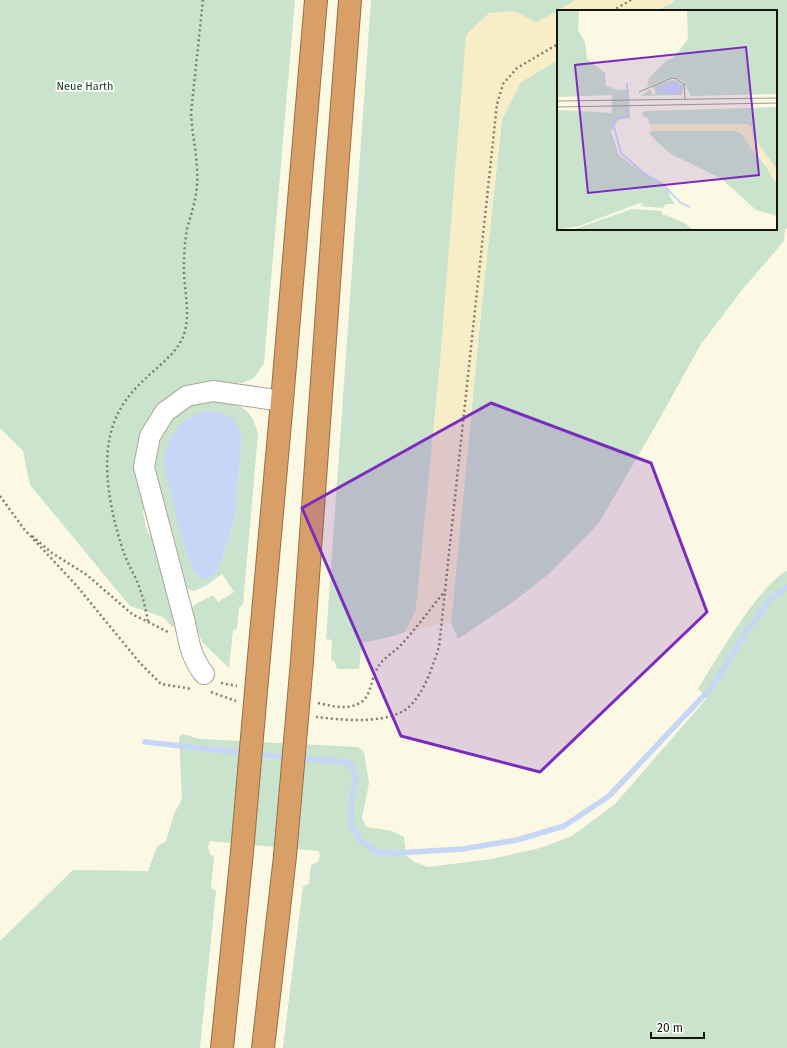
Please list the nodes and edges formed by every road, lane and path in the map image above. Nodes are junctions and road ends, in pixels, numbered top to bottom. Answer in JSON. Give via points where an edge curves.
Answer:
{"nodes":[{"id":1,"x":203,"y":0,"type":"edge"},
{"id":2,"x":316,"y":0,"type":"edge"},
{"id":3,"x":350,"y":0,"type":"edge"},
{"id":4,"x":631,"y":0,"type":"edge"},
{"id":5,"x":614,"y":10,"type":"edge"},
{"id":6,"x":557,"y":45,"type":"edge"},
{"id":7,"x":282,"y":401,"type":"junction"},
{"id":8,"x":0,"y":496,"type":"edge"},
{"id":9,"x":24,"y":529,"type":"junction"},
{"id":10,"x":445,"y":591,"type":"junction"},
{"id":11,"x":148,"y":621,"type":"junction"},
{"id":12,"x":189,"y":642,"type":"junction"},
{"id":13,"x":378,"y":667,"type":"dead end"},
{"id":14,"x":204,"y":685,"type":"junction"},
{"id":15,"x":240,"y":702,"type":"dead end"},
{"id":16,"x":314,"y":717,"type":"dead end"},
{"id":17,"x":222,"y":1048,"type":"edge"},
{"id":18,"x":263,"y":1048,"type":"edge"}],
"edges":[{"from":1,"to":11,"type":"path","via":[[191,113],[197,183],[184,250],[187,316],[184,336],[177,349],[127,398],[115,417],[110,431],[108,451],[107,473],[118,534],[142,593]]},
{"from":2,"to":7,"type":"highway"},
{"from":3,"to":18,"type":"highway","bridge":true,"via":[[302,661],[285,856]]},
{"from":4,"to":5,"type":"path"},
{"from":6,"to":10,"type":"path","via":[[517,68],[503,84],[497,104]]},
{"from":7,"to":12,"type":"lane","via":[[213,391],[187,396],[165,412],[150,436],[144,467]]},
{"from":7,"to":17,"type":"highway","bridge":true},
{"from":8,"to":9,"type":"path"},
{"from":9,"to":11,"type":"path","via":[[87,576],[132,614]]},
{"from":9,"to":14,"type":"path","via":[[76,584],[161,684]]},
{"from":10,"to":13,"type":"path","via":[[399,647]]},
{"from":10,"to":16,"type":"path","via":[[439,647],[426,682],[408,708],[394,715],[376,719]]},
{"from":11,"to":12,"type":"path"},
{"from":12,"to":14,"type":"lane"},
{"from":14,"to":15,"type":"path","via":[[215,693]]}]}
